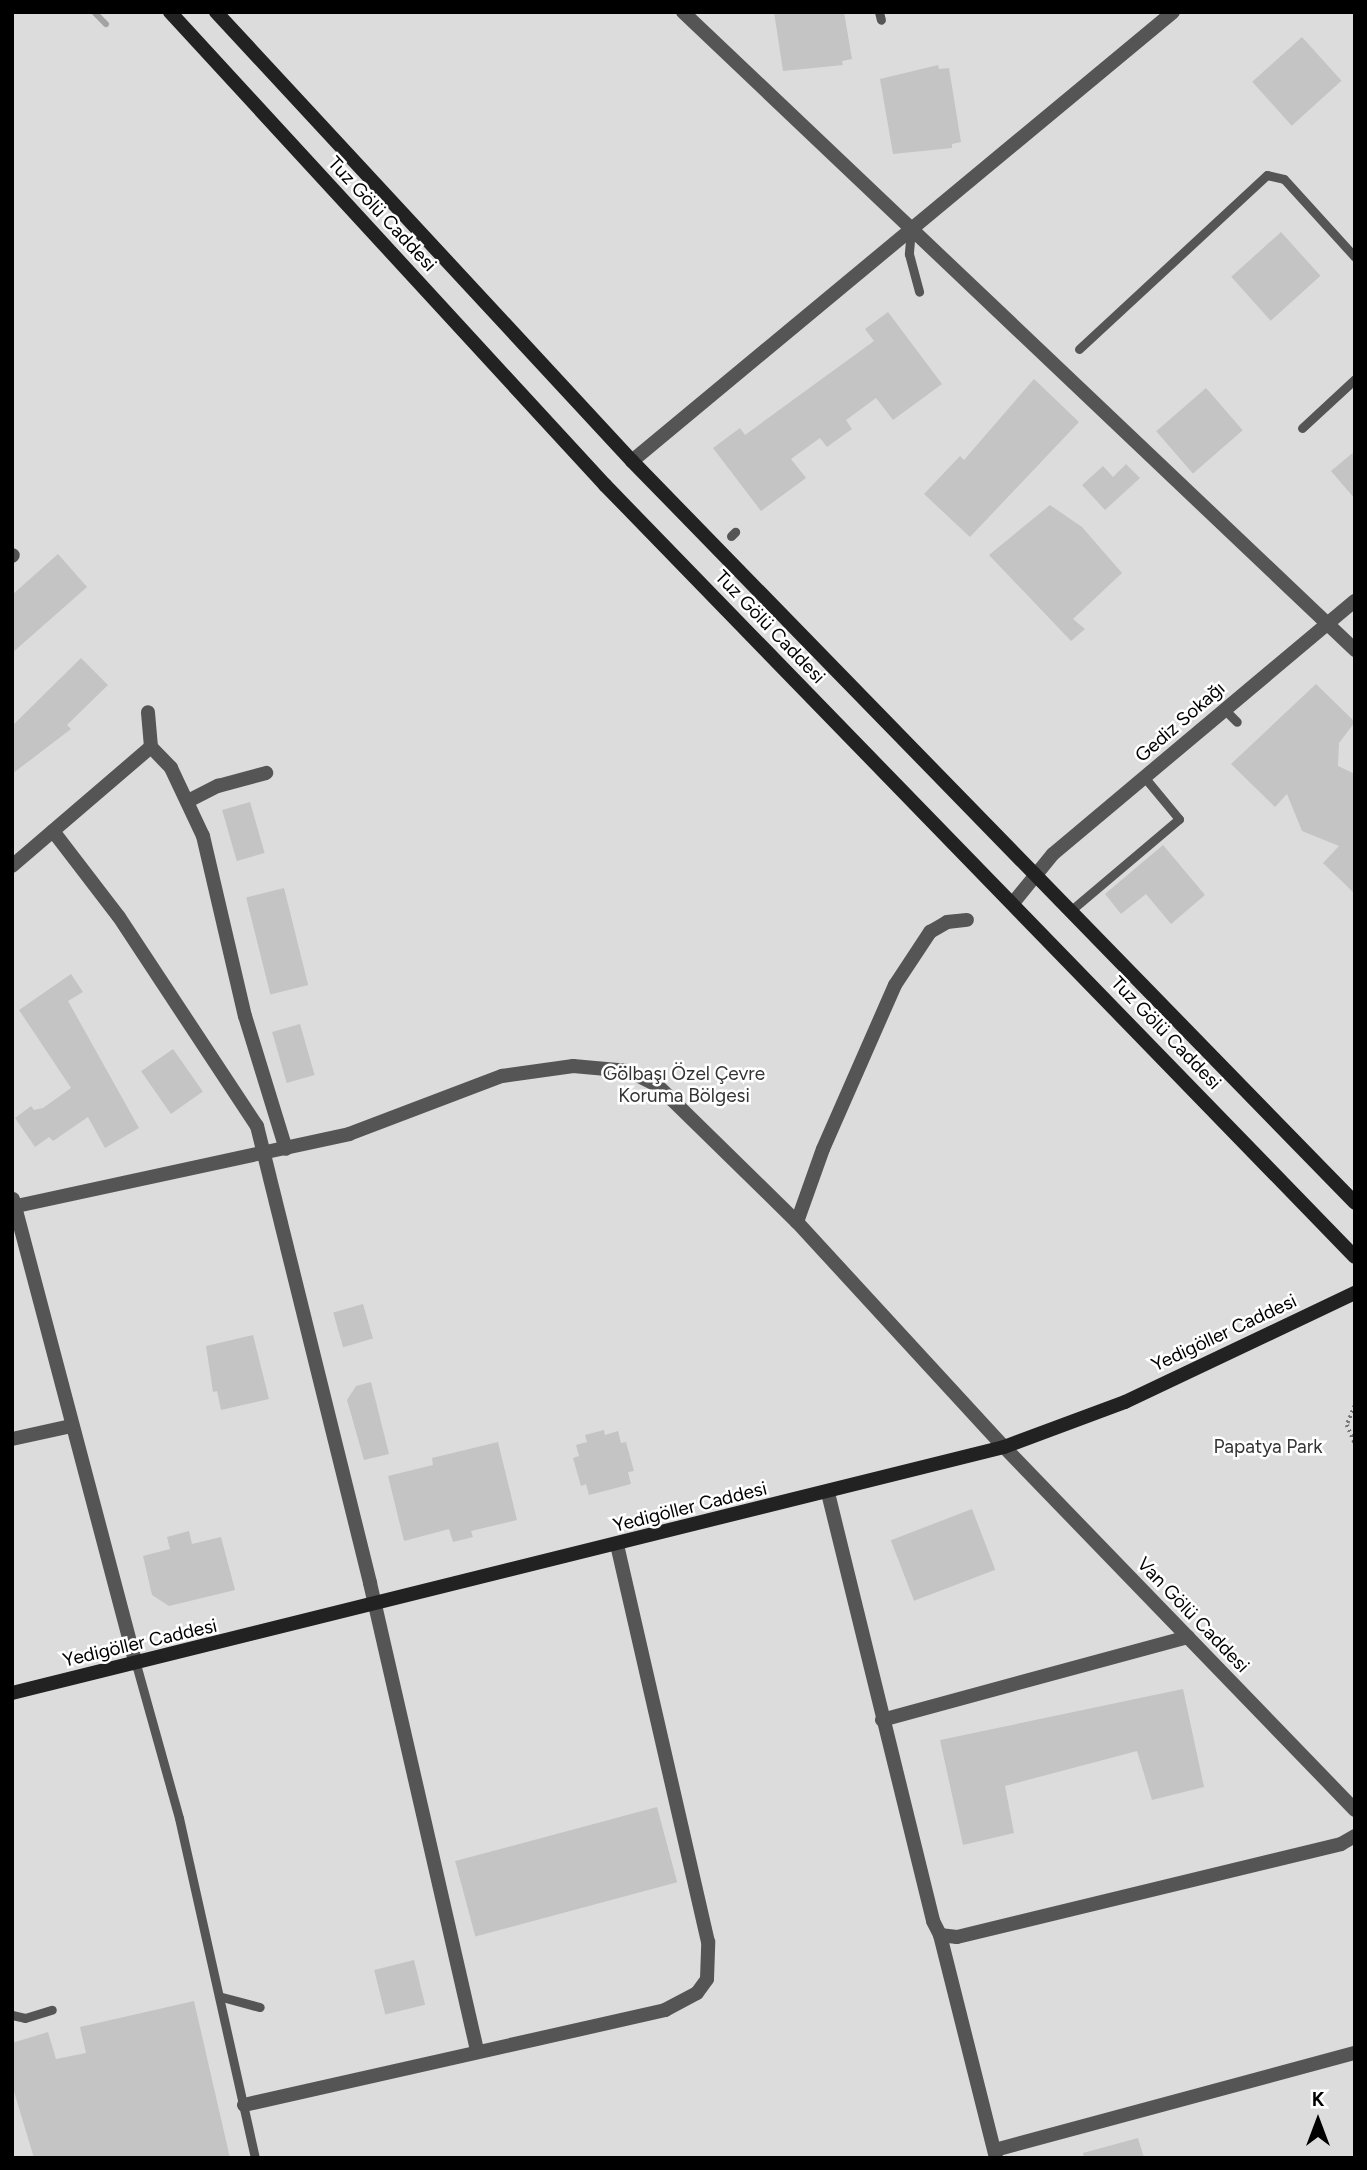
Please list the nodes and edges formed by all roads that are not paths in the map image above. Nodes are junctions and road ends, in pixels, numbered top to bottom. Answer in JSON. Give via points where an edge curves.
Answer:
{"nodes":[{"id":1,"x":170,"y":12,"type":"edge"},
{"id":2,"x":216,"y":12,"type":"edge"},
{"id":3,"x":1173,"y":12,"type":"edge"},
{"id":4,"x":687,"y":14,"type":"edge"},
{"id":5,"x":912,"y":227,"type":"junction"},
{"id":6,"x":1355,"y":257,"type":"edge"},
{"id":7,"x":919,"y":292,"type":"dead end"},
{"id":8,"x":1079,"y":349,"type":"dead end"},
{"id":9,"x":1355,"y":379,"type":"edge"},
{"id":10,"x":1302,"y":428,"type":"dead end"},
{"id":11,"x":632,"y":461,"type":"junction"},
{"id":12,"x":1355,"y":601,"type":"edge"},
{"id":13,"x":1328,"y":624,"type":"junction"},
{"id":14,"x":1355,"y":649,"type":"edge"},
{"id":15,"x":1224,"y":709,"type":"junction"},
{"id":16,"x":148,"y":712,"type":"dead end"},
{"id":17,"x":1237,"y":722,"type":"dead end"},
{"id":18,"x":151,"y":747,"type":"junction"},
{"id":19,"x":266,"y":773,"type":"dead end"},
{"id":20,"x":1145,"y":778,"type":"junction"},
{"id":21,"x":187,"y":801,"type":"junction"},
{"id":22,"x":52,"y":831,"type":"junction"},
{"id":23,"x":12,"y":866,"type":"edge"},
{"id":24,"x":1034,"y":876,"type":"junction"},
{"id":25,"x":1013,"y":903,"type":"junction"},
{"id":26,"x":1069,"y":912,"type":"junction"},
{"id":27,"x":967,"y":920,"type":"dead end"},
{"id":28,"x":286,"y":1149,"type":"junction"},
{"id":29,"x":264,"y":1154,"type":"junction"},
{"id":30,"x":14,"y":1203,"type":"edge"},
{"id":31,"x":1355,"y":1203,"type":"edge"},
{"id":32,"x":797,"y":1222,"type":"junction"},
{"id":33,"x":1355,"y":1257,"type":"edge"},
{"id":34,"x":1355,"y":1293,"type":"edge"},
{"id":35,"x":71,"y":1426,"type":"junction"},
{"id":36,"x":12,"y":1439,"type":"edge"},
{"id":37,"x":1004,"y":1447,"type":"junction"},
{"id":38,"x":828,"y":1493,"type":"junction"},
{"id":39,"x":617,"y":1545,"type":"junction"},
{"id":40,"x":376,"y":1605,"type":"junction"},
{"id":41,"x":1188,"y":1637,"type":"junction"},
{"id":42,"x":136,"y":1664,"type":"junction"},
{"id":43,"x":12,"y":1693,"type":"edge"},
{"id":44,"x":882,"y":1720,"type":"junction"},
{"id":45,"x":1355,"y":1810,"type":"edge"},
{"id":46,"x":1355,"y":1836,"type":"edge"},
{"id":47,"x":940,"y":1935,"type":"junction"},
{"id":48,"x":222,"y":1997,"type":"junction"},
{"id":49,"x":260,"y":2007,"type":"dead end"},
{"id":50,"x":52,"y":2010,"type":"dead end"},
{"id":51,"x":12,"y":2014,"type":"edge"},
{"id":52,"x":477,"y":2050,"type":"junction"},
{"id":53,"x":1355,"y":2053,"type":"edge"},
{"id":54,"x":244,"y":2105,"type":"junction"},
{"id":55,"x":995,"y":2154,"type":"edge"},
{"id":56,"x":255,"y":2158,"type":"edge"}],
"edges":[{"from":1,"to":25,"type":"street","name":"Tuz Gölü Caddesi","via":[[605,485]]},
{"from":2,"to":11,"type":"street","name":"Tuz Gölü Caddesi"},
{"from":3,"to":5,"type":"street"},
{"from":4,"to":5,"type":"street"},
{"from":5,"to":7,"type":"lane","via":[[909,254]]},
{"from":5,"to":11,"type":"street"},
{"from":5,"to":13,"type":"street"},
{"from":6,"to":8,"type":"lane","via":[[1284,179],[1268,175]]},
{"from":9,"to":10,"type":"lane"},
{"from":11,"to":24,"type":"street","name":"Tuz Gölü Caddesi"},
{"from":12,"to":13,"type":"street","name":"Gediz Sokağı"},
{"from":13,"to":14,"type":"street"},
{"from":13,"to":15,"type":"street","name":"Gediz Sokağı"},
{"from":15,"to":17,"type":"lane"},
{"from":15,"to":20,"type":"street","name":"Gediz Sokağı"},
{"from":16,"to":18,"type":"street"},
{"from":18,"to":21,"type":"street","via":[[171,768]]},
{"from":18,"to":22,"type":"street"},
{"from":19,"to":21,"type":"street","via":[[218,786]]},
{"from":20,"to":24,"type":"street","name":"Gediz Sokağı","via":[[1053,854]]},
{"from":20,"to":26,"type":"lane","via":[[1180,819]]},
{"from":21,"to":28,"type":"street","via":[[203,836],[245,1016]]},
{"from":22,"to":23,"type":"street"},
{"from":22,"to":29,"type":"street","via":[[117,914],[247,1107]]},
{"from":24,"to":25,"type":"street","name":"Gediz Sokağı"},
{"from":24,"to":26,"type":"street","name":"Tuz Gölü Caddesi"},
{"from":25,"to":33,"type":"street","name":"Tuz Gölü Caddesi"},
{"from":26,"to":31,"type":"street","name":"Tuz Gölü Caddesi"},
{"from":27,"to":32,"type":"street","via":[[947,922],[930,932],[895,985],[823,1149]]},
{"from":28,"to":29,"type":"street","name":"Van Gölü Caddesi"},
{"from":28,"to":32,"type":"street","name":"Van Gölü Caddesi","via":[[393,1120],[502,1076],[573,1066],[629,1071],[657,1086]]},
{"from":29,"to":30,"type":"street","name":"Van Gölü Caddesi"},
{"from":29,"to":40,"type":"street"},
{"from":30,"to":35,"type":"street"},
{"from":32,"to":37,"type":"street","name":"Van Gölü Caddesi"},
{"from":34,"to":37,"type":"street","name":"Yedigöller Caddesi","via":[[1125,1402]]},
{"from":35,"to":36,"type":"street"},
{"from":35,"to":42,"type":"street"},
{"from":37,"to":38,"type":"street","name":"Yedigöller Caddesi"},
{"from":37,"to":41,"type":"street","name":"Van Gölü Caddesi"},
{"from":38,"to":39,"type":"street","name":"Yedigöller Caddesi"},
{"from":38,"to":44,"type":"street"},
{"from":39,"to":40,"type":"street","name":"Yedigöller Caddesi"},
{"from":39,"to":52,"type":"street","via":[[708,1941],[707,1979],[697,1993],[665,2010]]},
{"from":40,"to":42,"type":"street","name":"Yedigöller Caddesi"},
{"from":40,"to":52,"type":"street"},
{"from":41,"to":44,"type":"street"},
{"from":41,"to":45,"type":"street","name":"Van Gölü Caddesi"},
{"from":42,"to":43,"type":"street","name":"Yedigöller Caddesi"},
{"from":42,"to":48,"type":"lane"},
{"from":44,"to":47,"type":"street"},
{"from":46,"to":47,"type":"street","via":[[1341,1844],[970,1934]]},
{"from":47,"to":55,"type":"street"},
{"from":48,"to":49,"type":"lane"},
{"from":48,"to":54,"type":"lane"},
{"from":50,"to":51,"type":"lane","via":[[25,2018]]},
{"from":52,"to":54,"type":"street"},
{"from":53,"to":55,"type":"street"},
{"from":54,"to":56,"type":"lane"}]}
